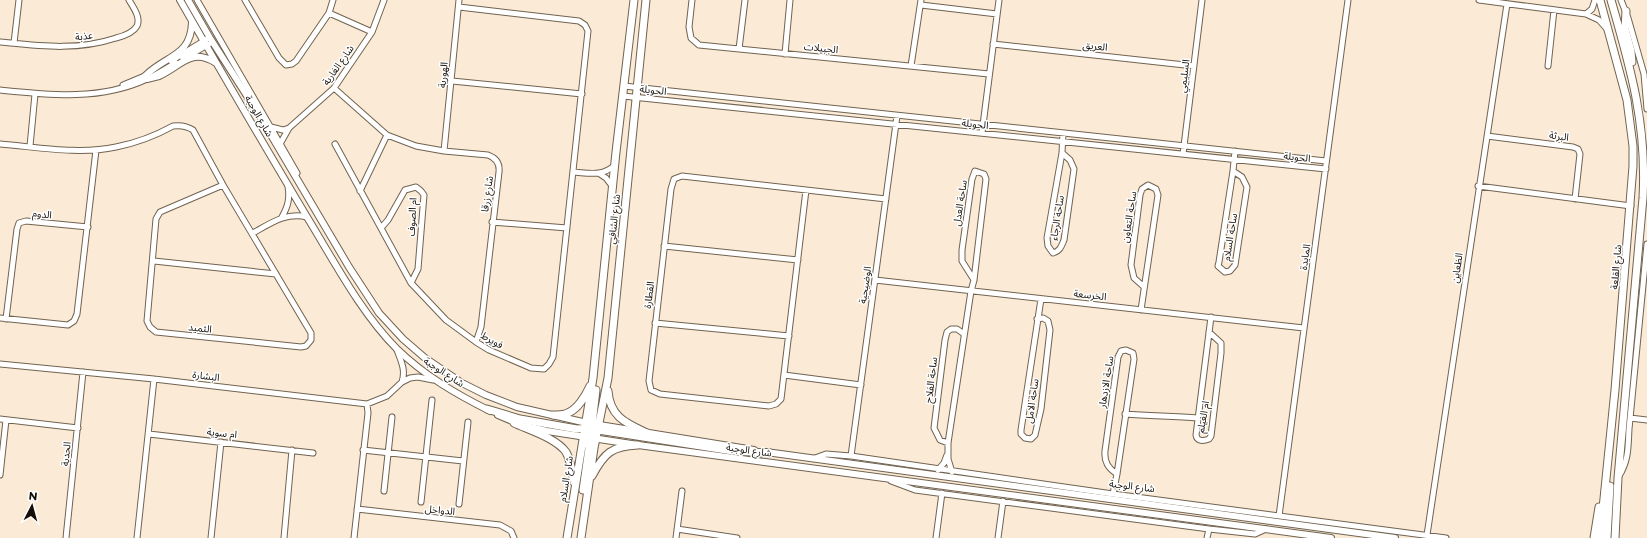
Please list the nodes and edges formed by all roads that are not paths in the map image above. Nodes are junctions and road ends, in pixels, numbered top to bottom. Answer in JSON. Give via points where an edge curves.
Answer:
{"nodes":[{"id":1,"x":19,"y":0,"type":"edge"},
{"id":2,"x":129,"y":0,"type":"edge"},
{"id":3,"x":180,"y":0,"type":"edge"},
{"id":4,"x":188,"y":0,"type":"edge"},
{"id":5,"x":197,"y":0,"type":"edge"},
{"id":6,"x":245,"y":0,"type":"edge"},
{"id":7,"x":333,"y":0,"type":"edge"},
{"id":8,"x":384,"y":0,"type":"edge"},
{"id":9,"x":459,"y":0,"type":"edge"},
{"id":10,"x":634,"y":0,"type":"edge"},
{"id":11,"x":646,"y":0,"type":"edge"},
{"id":12,"x":692,"y":0,"type":"edge"},
{"id":13,"x":745,"y":0,"type":"edge"},
{"id":14,"x":790,"y":0,"type":"edge"},
{"id":15,"x":999,"y":0,"type":"edge"},
{"id":16,"x":1202,"y":0,"type":"edge"},
{"id":17,"x":1348,"y":0,"type":"edge"},
{"id":18,"x":1479,"y":0,"type":"edge"},
{"id":19,"x":1596,"y":0,"type":"edge"},
{"id":20,"x":1600,"y":0,"type":"edge"},
{"id":21,"x":1611,"y":0,"type":"edge"},
{"id":22,"x":1622,"y":0,"type":"edge"},
{"id":23,"x":921,"y":3,"type":"edge"},
{"id":24,"x":1507,"y":4,"type":"junction"},
{"id":25,"x":458,"y":7,"type":"junction"},
{"id":26,"x":1554,"y":10,"type":"junction"},
{"id":27,"x":1626,"y":11,"type":"junction"},
{"id":28,"x":329,"y":13,"type":"junction"},
{"id":29,"x":997,"y":14,"type":"junction"},
{"id":30,"x":1586,"y":14,"type":"junction"},
{"id":31,"x":192,"y":20,"type":"junction"},
{"id":32,"x":372,"y":32,"type":"junction"},
{"id":33,"x":1609,"y":32,"type":"junction"},
{"id":34,"x":0,"y":42,"type":"edge"},
{"id":35,"x":208,"y":42,"type":"junction"},
{"id":36,"x":14,"y":43,"type":"junction"},
{"id":37,"x":993,"y":44,"type":"junction"},
{"id":38,"x":739,"y":49,"type":"junction"},
{"id":39,"x":785,"y":54,"type":"junction"},
{"id":40,"x":219,"y":65,"type":"junction"},
{"id":41,"x":911,"y":66,"type":"junction"},
{"id":42,"x":1194,"y":66,"type":"junction"},
{"id":43,"x":1548,"y":66,"type":"dead end"},
{"id":44,"x":1631,"y":72,"type":"junction"},
{"id":45,"x":989,"y":74,"type":"junction"},
{"id":46,"x":146,"y":78,"type":"junction"},
{"id":47,"x":452,"y":81,"type":"junction"},
{"id":48,"x":624,"y":86,"type":"junction"},
{"id":49,"x":334,"y":88,"type":"junction"},
{"id":50,"x":637,"y":88,"type":"junction"},
{"id":51,"x":0,"y":90,"type":"edge"},
{"id":52,"x":35,"y":94,"type":"junction"},
{"id":53,"x":582,"y":94,"type":"junction"},
{"id":54,"x":623,"y":96,"type":"junction"},
{"id":55,"x":636,"y":97,"type":"junction"},
{"id":56,"x":760,"y":101,"type":"junction"},
{"id":57,"x":1647,"y":109,"type":"edge"},
{"id":58,"x":759,"y":110,"type":"junction"},
{"id":59,"x":897,"y":116,"type":"junction"},
{"id":60,"x":896,"y":124,"type":"junction"},
{"id":61,"x":982,"y":125,"type":"junction"},
{"id":62,"x":270,"y":126,"type":"junction"},
{"id":63,"x":289,"y":128,"type":"junction"},
{"id":64,"x":982,"y":133,"type":"junction"},
{"id":65,"x":1063,"y":133,"type":"junction"},
{"id":66,"x":387,"y":135,"type":"junction"},
{"id":67,"x":1486,"y":136,"type":"junction"},
{"id":68,"x":1063,"y":142,"type":"junction"},
{"id":69,"x":0,"y":144,"type":"edge"},
{"id":70,"x":280,"y":144,"type":"junction"},
{"id":71,"x":335,"y":144,"type":"dead end"},
{"id":72,"x":30,"y":146,"type":"junction"},
{"id":73,"x":1184,"y":146,"type":"junction"},
{"id":74,"x":96,"y":150,"type":"junction"},
{"id":75,"x":444,"y":151,"type":"junction"},
{"id":76,"x":1235,"y":151,"type":"junction"},
{"id":77,"x":1062,"y":153,"type":"junction"},
{"id":78,"x":1183,"y":154,"type":"junction"},
{"id":79,"x":1234,"y":160,"type":"junction"},
{"id":80,"x":1326,"y":161,"type":"junction"},
{"id":81,"x":615,"y":164,"type":"junction"},
{"id":82,"x":1326,"y":169,"type":"junction"},
{"id":83,"x":1233,"y":171,"type":"junction"},
{"id":84,"x":573,"y":172,"type":"junction"},
{"id":85,"x":600,"y":174,"type":"junction"},
{"id":86,"x":1646,"y":176,"type":"edge"},
{"id":87,"x":223,"y":185,"type":"junction"},
{"id":88,"x":288,"y":186,"type":"junction"},
{"id":89,"x":1478,"y":186,"type":"junction"},
{"id":90,"x":613,"y":187,"type":"junction"},
{"id":91,"x":806,"y":190,"type":"junction"},
{"id":92,"x":360,"y":191,"type":"junction"},
{"id":93,"x":886,"y":199,"type":"junction"},
{"id":94,"x":1575,"y":199,"type":"junction"},
{"id":95,"x":1631,"y":206,"type":"junction"},
{"id":96,"x":317,"y":211,"type":"junction"},
{"id":97,"x":282,"y":217,"type":"junction"},
{"id":98,"x":308,"y":217,"type":"junction"},
{"id":99,"x":492,"y":222,"type":"junction"},
{"id":100,"x":88,"y":228,"type":"junction"},
{"id":101,"x":381,"y":228,"type":"junction"},
{"id":102,"x":567,"y":228,"type":"junction"},
{"id":103,"x":253,"y":233,"type":"junction"},
{"id":104,"x":1647,"y":245,"type":"edge"},
{"id":105,"x":664,"y":246,"type":"junction"},
{"id":106,"x":798,"y":260,"type":"junction"},
{"id":107,"x":154,"y":261,"type":"junction"},
{"id":108,"x":276,"y":274,"type":"junction"},
{"id":109,"x":875,"y":280,"type":"junction"},
{"id":110,"x":974,"y":280,"type":"junction"},
{"id":111,"x":412,"y":283,"type":"junction"},
{"id":112,"x":1143,"y":286,"type":"junction"},
{"id":113,"x":971,"y":291,"type":"junction"},
{"id":114,"x":1041,"y":299,"type":"junction"},
{"id":115,"x":1645,"y":299,"type":"edge"},
{"id":116,"x":1141,"y":310,"type":"junction"},
{"id":117,"x":1211,"y":317,"type":"junction"},
{"id":118,"x":3,"y":318,"type":"edge"},
{"id":119,"x":1037,"y":319,"type":"junction"},
{"id":120,"x":655,"y":323,"type":"junction"},
{"id":121,"x":599,"y":326,"type":"junction"},
{"id":122,"x":1304,"y":328,"type":"junction"},
{"id":123,"x":1209,"y":332,"type":"junction"},
{"id":124,"x":964,"y":334,"type":"junction"},
{"id":125,"x":789,"y":336,"type":"junction"},
{"id":126,"x":476,"y":342,"type":"junction"},
{"id":127,"x":396,"y":348,"type":"junction"},
{"id":128,"x":0,"y":364,"type":"edge"},
{"id":129,"x":83,"y":372,"type":"junction"},
{"id":130,"x":784,"y":375,"type":"junction"},
{"id":131,"x":593,"y":378,"type":"junction"},
{"id":132,"x":608,"y":378,"type":"junction"},
{"id":133,"x":154,"y":379,"type":"junction"},
{"id":134,"x":433,"y":380,"type":"junction"},
{"id":135,"x":402,"y":382,"type":"junction"},
{"id":136,"x":861,"y":385,"type":"junction"},
{"id":137,"x":432,"y":400,"type":"dead end"},
{"id":138,"x":367,"y":404,"type":"junction"},
{"id":139,"x":487,"y":409,"type":"junction"},
{"id":140,"x":1125,"y":414,"type":"junction"},
{"id":141,"x":553,"y":415,"type":"junction"},
{"id":142,"x":392,"y":417,"type":"dead end"},
{"id":143,"x":1198,"y":418,"type":"junction"},
{"id":144,"x":1630,"y":418,"type":"junction"},
{"id":145,"x":3,"y":419,"type":"edge"},
{"id":146,"x":1647,"y":420,"type":"edge"},
{"id":147,"x":468,"y":422,"type":"dead end"},
{"id":148,"x":514,"y":423,"type":"junction"},
{"id":149,"x":78,"y":428,"type":"junction"},
{"id":150,"x":591,"y":430,"type":"junction"},
{"id":151,"x":149,"y":434,"type":"junction"},
{"id":152,"x":647,"y":434,"type":"junction"},
{"id":153,"x":221,"y":442,"type":"junction"},
{"id":154,"x":948,"y":443,"type":"junction"},
{"id":155,"x":638,"y":445,"type":"junction"},
{"id":156,"x":292,"y":450,"type":"junction"},
{"id":157,"x":364,"y":450,"type":"junction"},
{"id":158,"x":313,"y":453,"type":"dead end"},
{"id":159,"x":388,"y":453,"type":"junction"},
{"id":160,"x":770,"y":453,"type":"junction"},
{"id":161,"x":948,"y":454,"type":"junction"},
{"id":162,"x":851,"y":456,"type":"junction"},
{"id":163,"x":425,"y":458,"type":"junction"},
{"id":164,"x":815,"y":458,"type":"junction"},
{"id":165,"x":463,"y":461,"type":"junction"},
{"id":166,"x":1608,"y":464,"type":"junction"},
{"id":167,"x":938,"y":470,"type":"junction"},
{"id":168,"x":952,"y":472,"type":"junction"},
{"id":169,"x":0,"y":474,"type":"edge"},
{"id":170,"x":1117,"y":474,"type":"junction"},
{"id":171,"x":1618,"y":478,"type":"junction"},
{"id":172,"x":886,"y":479,"type":"junction"},
{"id":173,"x":589,"y":482,"type":"junction"},
{"id":174,"x":575,"y":487,"type":"junction"},
{"id":175,"x":384,"y":491,"type":"dead end"},
{"id":176,"x":682,"y":491,"type":"dead end"},
{"id":177,"x":942,"y":493,"type":"junction"},
{"id":178,"x":1113,"y":494,"type":"junction"},
{"id":179,"x":1002,"y":501,"type":"junction"},
{"id":180,"x":421,"y":502,"type":"dead end"},
{"id":181,"x":459,"y":504,"type":"dead end"},
{"id":182,"x":357,"y":509,"type":"junction"},
{"id":183,"x":583,"y":516,"type":"junction"},
{"id":184,"x":1279,"y":516,"type":"junction"},
{"id":185,"x":677,"y":529,"type":"junction"},
{"id":186,"x":1209,"y":529,"type":"junction"},
{"id":187,"x":1266,"y":529,"type":"junction"},
{"id":188,"x":1427,"y":535,"type":"junction"},
{"id":189,"x":66,"y":538,"type":"edge"},
{"id":190,"x":136,"y":538,"type":"edge"},
{"id":191,"x":211,"y":538,"type":"edge"},
{"id":192,"x":284,"y":538,"type":"edge"},
{"id":193,"x":354,"y":538,"type":"edge"},
{"id":194,"x":514,"y":538,"type":"edge"},
{"id":195,"x":567,"y":538,"type":"edge"},
{"id":196,"x":581,"y":538,"type":"edge"},
{"id":197,"x":676,"y":538,"type":"edge"},
{"id":198,"x":737,"y":538,"type":"edge"},
{"id":199,"x":936,"y":538,"type":"edge"},
{"id":200,"x":998,"y":538,"type":"edge"},
{"id":201,"x":1207,"y":538,"type":"edge"},
{"id":202,"x":1331,"y":538,"type":"edge"},
{"id":203,"x":1395,"y":538,"type":"edge"},
{"id":204,"x":1446,"y":538,"type":"edge"},
{"id":205,"x":1594,"y":538,"type":"edge"},
{"id":206,"x":1600,"y":538,"type":"edge"},
{"id":207,"x":1607,"y":538,"type":"edge"},
{"id":208,"x":1615,"y":538,"type":"edge"}],
"edges":[{"from":1,"to":36,"type":"street"},
{"from":2,"to":36,"type":"street","name":"عذبة","via":[[137,16],[138,25],[124,36],[84,46]]},
{"from":3,"to":31,"type":"street","name":"شارع الوجبة"},
{"from":4,"to":35,"type":"street","name":"شارع الوجبة"},
{"from":5,"to":62,"type":"street","name":"شارع الوجبة"},
{"from":6,"to":28,"type":"street","via":[[278,58],[286,65],[296,60]]},
{"from":7,"to":28,"type":"street"},
{"from":8,"to":32,"type":"street","name":"شارع الغارية"},
{"from":9,"to":25,"type":"street","name":"الهورية"},
{"from":10,"to":48,"type":"main road","name":"شارع الشافي"},
{"from":11,"to":50,"type":"main road","name":"شارع الشافي"},
{"from":12,"to":38,"type":"street","name":"الجبيلات","via":[[689,27],[691,38],[699,45]]},
{"from":13,"to":38,"type":"street"},
{"from":14,"to":39,"type":"street"},
{"from":15,"to":29,"type":"street"},
{"from":16,"to":42,"type":"street","name":"السليمي"},
{"from":17,"to":80,"type":"street","name":"المايدة"},
{"from":18,"to":24,"type":"street"},
{"from":19,"to":30,"type":"street"},
{"from":20,"to":33,"type":"main road","name":"شارع القلعة"},
{"from":21,"to":44,"type":"main road","name":"شارع القلعة"},
{"from":22,"to":27,"type":"street"},
{"from":23,"to":29,"type":"street"},
{"from":23,"to":41,"type":"street"},
{"from":24,"to":26,"type":"street"},
{"from":24,"to":67,"type":"street","name":"الظعاين"},
{"from":25,"to":47,"type":"street","name":"الهورية"},
{"from":25,"to":53,"type":"street","name":"فويرط","via":[[579,21],[585,25],[588,31]]},
{"from":26,"to":30,"type":"street"},
{"from":26,"to":43,"type":"street"},
{"from":27,"to":44,"type":"main road","via":[[1625,29],[1632,57]]},
{"from":27,"to":57,"type":"street","via":[[1644,74]]},
{"from":28,"to":32,"type":"street"},
{"from":29,"to":37,"type":"street"},
{"from":30,"to":33,"type":"street","via":[[1599,20]]},
{"from":31,"to":35,"type":"street","name":"شارع الوجبة"},
{"from":31,"to":46,"type":"street","via":[[186,46],[151,70]]},
{"from":32,"to":49,"type":"street","name":"شارع الغارية"},
{"from":33,"to":95,"type":"main road","name":"شارع القلعة","via":[[1628,107],[1633,152]]},
{"from":34,"to":36,"type":"street","name":"عذبة"},
{"from":35,"to":40,"type":"street","name":"شارع الوجبة"},
{"from":35,"to":46,"type":"street"},
{"from":35,"to":96,"type":"street","name":"شارع الوجبة"},
{"from":37,"to":42,"type":"street","name":"العريق"},
{"from":37,"to":45,"type":"street"},
{"from":38,"to":39,"type":"street","name":"الجبيلات"},
{"from":39,"to":41,"type":"street","name":"الجبيلات"},
{"from":40,"to":46,"type":"street","via":[[203,57],[192,57],[159,76]]},
{"from":40,"to":88,"type":"street","name":"شارع الوجبة"},
{"from":41,"to":45,"type":"street","name":"الجبيلات"},
{"from":42,"to":73,"type":"street","name":"السليمي"},
{"from":44,"to":86,"type":"main road","name":"شارع القلعة","via":[[1641,121]]},
{"from":45,"to":61,"type":"street"},
{"from":46,"to":52,"type":"street","via":[[111,91],[68,96]]},
{"from":47,"to":53,"type":"street"},
{"from":47,"to":75,"type":"street","name":"الهورية"},
{"from":48,"to":50,"type":"street","name":"الحويلة"},
{"from":48,"to":54,"type":"main road","name":"شارع الشافي"},
{"from":49,"to":63,"type":"street","name":"شارع الغارية"},
{"from":49,"to":66,"type":"street","name":"شارع زرقا"},
{"from":50,"to":55,"type":"main road","name":"شارع الشافي"},
{"from":50,"to":56,"type":"street","name":"الحويلة"},
{"from":51,"to":52,"type":"street"},
{"from":52,"to":72,"type":"street"},
{"from":53,"to":84,"type":"street","name":"فويرط"},
{"from":54,"to":55,"type":"street","name":"الحويلة"},
{"from":54,"to":81,"type":"main road","name":"شارع الشافي"},
{"from":55,"to":58,"type":"street","name":"الحويلة"},
{"from":55,"to":132,"type":"main road","name":"شارع الشافي"},
{"from":56,"to":58,"type":"street"},
{"from":56,"to":59,"type":"street","name":"الحويلة"},
{"from":58,"to":60,"type":"street","name":"الحويلة"},
{"from":59,"to":60,"type":"street","name":"الوضيحية"},
{"from":59,"to":61,"type":"street","name":"الحويلة"},
{"from":60,"to":64,"type":"street","name":"الحويلة"},
{"from":60,"to":93,"type":"street","name":"الوضيحية"},
{"from":61,"to":64,"type":"street"},
{"from":61,"to":65,"type":"street","name":"الحويلة"},
{"from":62,"to":63,"type":"street","via":[[276,129]]},
{"from":62,"to":70,"type":"street","name":"شارع الوجبة"},
{"from":63,"to":70,"type":"street","name":"شارع الغارية"},
{"from":64,"to":68,"type":"street","name":"الحويلة"},
{"from":65,"to":68,"type":"street","name":"ساحة الرجاء"},
{"from":65,"to":73,"type":"street","name":"الحويلة"},
{"from":66,"to":75,"type":"street","name":"شارع زرقا","via":[[416,146]]},
{"from":66,"to":92,"type":"street"},
{"from":67,"to":89,"type":"street","name":"الظعاين"},
{"from":67,"to":94,"type":"street","name":"البرثة","via":[[1578,149],[1580,154]]},
{"from":68,"to":77,"type":"street","name":"ساحة الرجاء"},
{"from":68,"to":78,"type":"street","name":"الحويلة"},
{"from":69,"to":72,"type":"street","name":"الثميد"},
{"from":70,"to":96,"type":"street","name":"شارع الوجبة"},
{"from":71,"to":92,"type":"street","name":"فويرط"},
{"from":72,"to":74,"type":"street","name":"الثميد"},
{"from":73,"to":76,"type":"street","name":"الحويلة"},
{"from":73,"to":78,"type":"street","name":"السليمي"},
{"from":74,"to":87,"type":"street","name":"الثميد","via":[[137,142],[173,126],[189,127]]},
{"from":74,"to":100,"type":"street"},
{"from":75,"to":99,"type":"street","name":"شارع زرقا","via":[[488,155],[499,164]]},
{"from":76,"to":79,"type":"street","name":"ساحة السلام"},
{"from":76,"to":80,"type":"street","name":"الحويلة"},
{"from":77,"to":77,"type":"street","name":"ساحة الرجاء","via":[[1047,238],[1048,246],[1053,253],[1058,252],[1064,240],[1074,169],[1070,160]]},
{"from":78,"to":79,"type":"street","name":"الحويلة"},
{"from":79,"to":82,"type":"street","name":"الحويلة"},
{"from":79,"to":83,"type":"street","name":"ساحة السلام"},
{"from":80,"to":82,"type":"street","name":"المايدة"},
{"from":81,"to":85,"type":"street"},
{"from":81,"to":90,"type":"main road","name":"شارع الشافي"},
{"from":82,"to":122,"type":"street","name":"المايدة"},
{"from":83,"to":83,"type":"street","name":"ساحة السلام","via":[[1218,266],[1225,272],[1230,271],[1235,265],[1247,187],[1242,177]]},
{"from":84,"to":85,"type":"street"},
{"from":84,"to":102,"type":"street","name":"فويرط"},
{"from":85,"to":90,"type":"street"},
{"from":86,"to":171,"type":"main road","name":"شارع القلعة"},
{"from":87,"to":103,"type":"street","name":"الثميد"},
{"from":87,"to":107,"type":"street","name":"الثميد","via":[[160,212],[156,219]]},
{"from":88,"to":97,"type":"street","via":[[288,208]]},
{"from":88,"to":98,"type":"street","name":"شارع الوجبة"},
{"from":89,"to":94,"type":"street"},
{"from":89,"to":188,"type":"street","name":"الظعاين"},
{"from":90,"to":121,"type":"main road","name":"شارع الشافي"},
{"from":91,"to":93,"type":"street","name":"القطارة"},
{"from":91,"to":105,"type":"street","name":"القطارة","via":[[682,176],[674,179]]},
{"from":91,"to":106,"type":"street","name":"القطارة"},
{"from":92,"to":101,"type":"street","name":"فويرط"},
{"from":93,"to":109,"type":"street","name":"الوضيحية"},
{"from":94,"to":95,"type":"street"},
{"from":95,"to":166,"type":"main road","name":"شارع القلعة"},
{"from":96,"to":141,"type":"street","name":"شارع الوجبة","via":[[379,313],[419,354],[457,380],[486,395],[517,407]]},
{"from":97,"to":98,"type":"street"},
{"from":97,"to":103,"type":"street"},
{"from":98,"to":127,"type":"street","name":"شارع الوجبة","via":[[345,281]]},
{"from":99,"to":102,"type":"street"},
{"from":99,"to":126,"type":"street","name":"شارع زرقا","via":[[481,327]]},
{"from":100,"to":118,"type":"street","name":"الدوم","via":[[26,221],[19,223]]},
{"from":100,"to":118,"type":"street","via":[[74,321],[68,325]]},
{"from":101,"to":111,"type":"street","name":"فويرط"},
{"from":101,"to":111,"type":"street","name":"ام الصوف","via":[[405,190],[416,187],[421,190],[424,195],[418,269]]},
{"from":102,"to":126,"type":"street","name":"فويرط","via":[[554,357],[549,364],[544,369],[531,368]]},
{"from":103,"to":108,"type":"street","name":"الثميد"},
{"from":104,"to":115,"type":"street","name":"شارع القلعة"},
{"from":105,"to":106,"type":"street"},
{"from":105,"to":120,"type":"street","name":"القطارة"},
{"from":106,"to":125,"type":"street","name":"القطارة"},
{"from":107,"to":108,"type":"street"},
{"from":107,"to":108,"type":"street","name":"الثميد","via":[[147,321],[150,328],[156,332],[306,346],[311,340],[311,333]]},
{"from":109,"to":113,"type":"street","name":"الخرسعة"},
{"from":109,"to":136,"type":"street","name":"الوضيحية"},
{"from":110,"to":110,"type":"street","name":"ساحة العدل","via":[[986,179],[984,174],[975,171],[962,250],[962,261]]},
{"from":110,"to":113,"type":"street","name":"ساحة العدل"},
{"from":111,"to":126,"type":"street","name":"فويرط","via":[[446,320]]},
{"from":112,"to":112,"type":"street","name":"ساحة التعاون","via":[[1158,195],[1156,189],[1148,185],[1142,189],[1140,195],[1131,265],[1134,278]]},
{"from":112,"to":116,"type":"street","name":"ساحة التعاون"},
{"from":113,"to":114,"type":"street","name":"الخرسعة"},
{"from":113,"to":124,"type":"street"},
{"from":114,"to":116,"type":"street","name":"الخرسعة"},
{"from":114,"to":119,"type":"street","name":"ساحة الامل"},
{"from":115,"to":144,"type":"street","name":"شارع القلعة"},
{"from":116,"to":117,"type":"street","name":"الخرسعة"},
{"from":117,"to":122,"type":"street","name":"الخرسعة"},
{"from":117,"to":123,"type":"street","name":"ام الغيلم"},
{"from":119,"to":119,"type":"street","name":"ساحة الامل","via":[[1021,430],[1025,438],[1031,439],[1036,435],[1041,409],[1050,330],[1048,321],[1043,318]]},
{"from":120,"to":125,"type":"street"},
{"from":120,"to":130,"type":"street","name":"القطارة","via":[[648,381],[651,390],[660,394],[769,406],[781,399]]},
{"from":121,"to":131,"type":"main road","name":"شارع الشافي"},
{"from":121,"to":150,"type":"main road","via":[[598,372]]},
{"from":122,"to":184,"type":"street","name":"المايدة"},
{"from":123,"to":143,"type":"street","name":"ام الغيلم"},
{"from":123,"to":143,"type":"street","name":"ام الغيلم","via":[[1220,343],[1221,353],[1211,436],[1206,441],[1196,438]]},
{"from":124,"to":154,"type":"street"},
{"from":124,"to":154,"type":"street","name":"ساحة الفلاح","via":[[957,329],[951,329],[947,332],[945,340],[934,428],[940,440]]},
{"from":125,"to":130,"type":"street","name":"القطارة"},
{"from":127,"to":134,"type":"street","name":"شارع الوجبة"},
{"from":127,"to":135,"type":"street","via":[[404,367]]},
{"from":128,"to":129,"type":"street","name":"البشارة"},
{"from":129,"to":133,"type":"street","name":"البشارة"},
{"from":129,"to":149,"type":"street","name":"الحدية"},
{"from":130,"to":136,"type":"street"},
{"from":131,"to":141,"type":"main road","via":[[586,394],[576,407],[566,414]]},
{"from":131,"to":150,"type":"main road","name":"شارع الشافي"},
{"from":132,"to":150,"type":"main road","name":"شارع الشافي"},
{"from":132,"to":152,"type":"main road","via":[[610,405],[616,414],[626,423]]},
{"from":133,"to":138,"type":"street","name":"البشارة"},
{"from":133,"to":151,"type":"street"},
{"from":134,"to":135,"type":"street","via":[[418,378]]},
{"from":134,"to":139,"type":"street","name":"شارع الوجبة"},
{"from":135,"to":138,"type":"street","name":"البشارة","via":[[387,396]]},
{"from":136,"to":162,"type":"street","name":"الوضيحية"},
{"from":137,"to":163,"type":"street"},
{"from":138,"to":157,"type":"street"},
{"from":139,"to":148,"type":"street","name":"شارع الوجبة"},
{"from":139,"to":150,"type":"main road","via":[[520,419]]},
{"from":140,"to":143,"type":"street"},
{"from":140,"to":170,"type":"street","name":"ساحة الازدهار"},
{"from":140,"to":170,"type":"street","name":"ساحة الازدهار","via":[[1134,359],[1133,353],[1126,350],[1121,351],[1118,357],[1104,460]]},
{"from":141,"to":150,"type":"street","name":"شارع الوجبة"},
{"from":142,"to":159,"type":"street"},
{"from":144,"to":146,"type":"street"},
{"from":144,"to":171,"type":"street","name":"شارع القلعة","via":[[1627,459]]},
{"from":145,"to":149,"type":"street"},
{"from":145,"to":169,"type":"street"},
{"from":147,"to":165,"type":"street"},
{"from":148,"to":150,"type":"street","name":"شارع الوجبة","via":[[546,431]]},
{"from":148,"to":174,"type":"main road","via":[[551,440],[566,452]]},
{"from":149,"to":189,"type":"street","name":"الحدية"},
{"from":150,"to":152,"type":"street","name":"شارع الوجبة"},
{"from":150,"to":155,"type":"street","name":"شارع الوجبة"},
{"from":150,"to":160,"type":"main road","via":[[733,451]]},
{"from":150,"to":173,"type":"main road"},
{"from":150,"to":174,"type":"main road","name":"شارع السلام"},
{"from":150,"to":183,"type":"main road","via":[[582,495]]},
{"from":151,"to":153,"type":"street","name":"ام سوية"},
{"from":151,"to":190,"type":"street"},
{"from":152,"to":160,"type":"street","name":"شارع الوجبة"},
{"from":153,"to":156,"type":"street","name":"ام سوية"},
{"from":153,"to":191,"type":"street"},
{"from":154,"to":161,"type":"street"},
{"from":155,"to":172,"type":"street","name":"شارع الوجبة"},
{"from":155,"to":173,"type":"main road","via":[[621,447],[607,454],[598,464]]},
{"from":156,"to":158,"type":"street","name":"ام سوية"},
{"from":156,"to":192,"type":"street"},
{"from":157,"to":159,"type":"street"},
{"from":157,"to":182,"type":"street"},
{"from":159,"to":163,"type":"street"},
{"from":159,"to":175,"type":"street"},
{"from":160,"to":164,"type":"street","name":"شارع الوجبة"},
{"from":161,"to":167,"type":"street"},
{"from":161,"to":168,"type":"street"},
{"from":162,"to":164,"type":"street","name":"شارع الوجبة","via":[[826,454]]},
{"from":162,"to":167,"type":"street","name":"شارع الوجبة"},
{"from":163,"to":165,"type":"street"},
{"from":163,"to":180,"type":"street"},
{"from":164,"to":203,"type":"street","name":"شارع الوجبة"},
{"from":165,"to":181,"type":"street"},
{"from":166,"to":205,"type":"main road","via":[[1603,474]]},
{"from":166,"to":206,"type":"main road","name":"شارع القلعة"},
{"from":166,"to":207,"type":"main road","via":[[1610,475]]},
{"from":167,"to":168,"type":"street","name":"شارع الوجبة"},
{"from":168,"to":178,"type":"street","name":"شارع الوجبة"},
{"from":170,"to":178,"type":"street","name":"ساحة الازدهار"},
{"from":171,"to":208,"type":"main road","name":"شارع القلعة"},
{"from":172,"to":177,"type":"street","name":"شارع الوجبة","via":[[915,490]]},
{"from":172,"to":187,"type":"street","name":"شارع الوجبة"},
{"from":173,"to":183,"type":"main road"},
{"from":174,"to":195,"type":"main road","name":"شارع السلام"},
{"from":176,"to":185,"type":"street"},
{"from":177,"to":179,"type":"street","name":"شارع الوجبة"},
{"from":177,"to":199,"type":"street"},
{"from":178,"to":184,"type":"street","name":"شارع الوجبة"},
{"from":179,"to":186,"type":"street","name":"شارع الوجبة"},
{"from":179,"to":200,"type":"street"},
{"from":182,"to":193,"type":"street"},
{"from":182,"to":194,"type":"street","name":"الدواخل","via":[[500,525],[511,531]]},
{"from":183,"to":196,"type":"main road"},
{"from":184,"to":188,"type":"street","name":"شارع الوجبة"},
{"from":185,"to":197,"type":"street"},
{"from":185,"to":198,"type":"street"},
{"from":186,"to":187,"type":"street","name":"شارع الوجبة","via":[[1255,534]]},
{"from":186,"to":201,"type":"street"},
{"from":187,"to":202,"type":"street","name":"شارع الوجبة"},
{"from":188,"to":204,"type":"street","name":"شارع الوجبة"}]}
